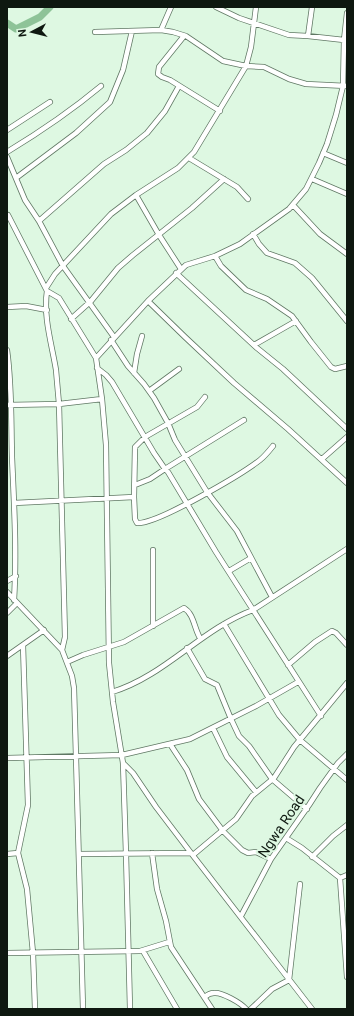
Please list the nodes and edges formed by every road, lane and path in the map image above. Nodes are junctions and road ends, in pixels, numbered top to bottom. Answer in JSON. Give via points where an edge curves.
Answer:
{"nodes":[{"id":1,"x":171,"y":7,"type":"edge"},
{"id":2,"x":216,"y":7,"type":"edge"},
{"id":3,"x":256,"y":7,"type":"edge"},
{"id":4,"x":312,"y":7,"type":"edge"},
{"id":5,"x":347,"y":13,"type":"edge"},
{"id":6,"x":255,"y":23,"type":"junction"},
{"id":7,"x":161,"y":30,"type":"junction"},
{"id":8,"x":132,"y":31,"type":"junction"},
{"id":9,"x":95,"y":32,"type":"dead end"},
{"id":10,"x":184,"y":36,"type":"junction"},
{"id":11,"x":308,"y":36,"type":"junction"},
{"id":12,"x":344,"y":40,"type":"junction"},
{"id":13,"x":346,"y":47,"type":"edge"},
{"id":14,"x":246,"y":66,"type":"junction"},
{"id":15,"x":101,"y":86,"type":"dead end"},
{"id":16,"x":180,"y":86,"type":"junction"},
{"id":17,"x":345,"y":86,"type":"edge"},
{"id":18,"x":50,"y":102,"type":"dead end"},
{"id":19,"x":220,"y":111,"type":"junction"},
{"id":20,"x":7,"y":130,"type":"edge"},
{"id":21,"x":7,"y":152,"type":"edge"},
{"id":22,"x":323,"y":153,"type":"junction"},
{"id":23,"x":7,"y":157,"type":"edge"},
{"id":24,"x":189,"y":158,"type":"junction"},
{"id":25,"x":347,"y":163,"type":"edge"},
{"id":26,"x":16,"y":178,"type":"junction"},
{"id":27,"x":224,"y":179,"type":"junction"},
{"id":28,"x":312,"y":179,"type":"junction"},
{"id":29,"x":347,"y":194,"type":"edge"},
{"id":30,"x":136,"y":196,"type":"junction"},
{"id":31,"x":248,"y":199,"type":"dead end"},
{"id":32,"x":293,"y":205,"type":"junction"},
{"id":33,"x":8,"y":215,"type":"edge"},
{"id":34,"x":39,"y":221,"type":"junction"},
{"id":35,"x":254,"y":234,"type":"junction"},
{"id":36,"x":159,"y":235,"type":"junction"},
{"id":37,"x":347,"y":254,"type":"edge"},
{"id":38,"x":215,"y":256,"type":"junction"},
{"id":39,"x":63,"y":266,"type":"junction"},
{"id":40,"x":181,"y":269,"type":"junction"},
{"id":41,"x":176,"y":274,"type":"junction"},
{"id":42,"x":47,"y":289,"type":"junction"},
{"id":43,"x":148,"y":301,"type":"junction"},
{"id":44,"x":89,"y":303,"type":"junction"},
{"id":45,"x":7,"y":307,"type":"edge"},
{"id":46,"x":47,"y":310,"type":"junction"},
{"id":47,"x":71,"y":318,"type":"junction"},
{"id":48,"x":296,"y":321,"type":"junction"},
{"id":49,"x":347,"y":321,"type":"edge"},
{"id":50,"x":142,"y":336,"type":"dead end"},
{"id":51,"x":112,"y":338,"type":"junction"},
{"id":52,"x":254,"y":345,"type":"junction"},
{"id":53,"x":7,"y":350,"type":"edge"},
{"id":54,"x":96,"y":358,"type":"junction"},
{"id":55,"x":347,"y":366,"type":"edge"},
{"id":56,"x":97,"y":368,"type":"junction"},
{"id":57,"x":179,"y":369,"type":"dead end"},
{"id":58,"x":134,"y":373,"type":"junction"},
{"id":59,"x":149,"y":391,"type":"junction"},
{"id":60,"x":205,"y":397,"type":"dead end"},
{"id":61,"x":102,"y":399,"type":"junction"},
{"id":62,"x":59,"y":404,"type":"junction"},
{"id":63,"x":9,"y":405,"type":"edge"},
{"id":64,"x":244,"y":420,"type":"dead end"},
{"id":65,"x":168,"y":423,"type":"junction"},
{"id":66,"x":347,"y":429,"type":"edge"},
{"id":67,"x":144,"y":437,"type":"junction"},
{"id":68,"x":347,"y":437,"type":"edge"},
{"id":69,"x":273,"y":446,"type":"dead end"},
{"id":70,"x":186,"y":457,"type":"junction"},
{"id":71,"x":322,"y":459,"type":"junction"},
{"id":72,"x":165,"y":469,"type":"junction"},
{"id":73,"x":347,"y":482,"type":"edge"},
{"id":74,"x":135,"y":485,"type":"junction"},
{"id":75,"x":207,"y":492,"type":"junction"},
{"id":76,"x":134,"y":497,"type":"junction"},
{"id":77,"x":106,"y":498,"type":"junction"},
{"id":78,"x":60,"y":501,"type":"junction"},
{"id":79,"x":14,"y":503,"type":"junction"},
{"id":80,"x":188,"y":503,"type":"junction"},
{"id":81,"x":347,"y":549,"type":"edge"},
{"id":82,"x":153,"y":550,"type":"dead end"},
{"id":83,"x":251,"y":558,"type":"junction"},
{"id":84,"x":229,"y":571,"type":"junction"},
{"id":85,"x":16,"y":576,"type":"junction"},
{"id":86,"x":7,"y":582,"type":"edge"},
{"id":87,"x":7,"y":592,"type":"edge"},
{"id":88,"x":272,"y":598,"type":"junction"},
{"id":89,"x":16,"y":601,"type":"junction"},
{"id":90,"x":253,"y":610,"type":"junction"},
{"id":91,"x":7,"y":613,"type":"edge"},
{"id":92,"x":224,"y":624,"type":"junction"},
{"id":93,"x":153,"y":626,"type":"junction"},
{"id":94,"x":44,"y":630,"type":"junction"},
{"id":95,"x":200,"y":638,"type":"junction"},
{"id":96,"x":23,"y":645,"type":"junction"},
{"id":97,"x":347,"y":645,"type":"edge"},
{"id":98,"x":108,"y":647,"type":"junction"},
{"id":99,"x":187,"y":648,"type":"junction"},
{"id":100,"x":62,"y":650,"type":"junction"},
{"id":101,"x":7,"y":656,"type":"edge"},
{"id":102,"x":67,"y":662,"type":"junction"},
{"id":103,"x":288,"y":665,"type":"junction"},
{"id":104,"x":298,"y":682,"type":"junction"},
{"id":105,"x":347,"y":683,"type":"edge"},
{"id":106,"x":112,"y":692,"type":"junction"},
{"id":107,"x":268,"y":700,"type":"junction"},
{"id":108,"x":320,"y":716,"type":"junction"},
{"id":109,"x":231,"y":719,"type":"junction"},
{"id":110,"x":213,"y":728,"type":"junction"},
{"id":111,"x":300,"y":740,"type":"junction"},
{"id":112,"x":170,"y":744,"type":"junction"},
{"id":113,"x":347,"y":754,"type":"edge"},
{"id":114,"x":122,"y":755,"type":"junction"},
{"id":115,"x":76,"y":756,"type":"junction"},
{"id":116,"x":27,"y":757,"type":"junction"},
{"id":117,"x":7,"y":758,"type":"edge"},
{"id":118,"x":123,"y":763,"type":"junction"},
{"id":119,"x":334,"y":770,"type":"junction"},
{"id":120,"x":272,"y":780,"type":"junction"},
{"id":121,"x":347,"y":780,"type":"edge"},
{"id":122,"x":256,"y":792,"type":"junction"},
{"id":123,"x":306,"y":809,"type":"junction"},
{"id":124,"x":347,"y":825,"type":"edge"},
{"id":125,"x":223,"y":831,"type":"junction"},
{"id":126,"x":286,"y":838,"type":"junction"},
{"id":127,"x":18,"y":853,"type":"junction"},
{"id":128,"x":152,"y":853,"type":"junction"},
{"id":129,"x":7,"y":854,"type":"edge"},
{"id":130,"x":79,"y":854,"type":"junction"},
{"id":131,"x":126,"y":854,"type":"junction"},
{"id":132,"x":192,"y":854,"type":"junction"},
{"id":133,"x":312,"y":857,"type":"junction"},
{"id":134,"x":271,"y":859,"type":"junction"},
{"id":135,"x":347,"y":875,"type":"edge"},
{"id":136,"x":340,"y":878,"type":"junction"},
{"id":137,"x":300,"y":884,"type":"dead end"},
{"id":138,"x":241,"y":916,"type":"junction"},
{"id":139,"x":169,"y":942,"type":"junction"},
{"id":140,"x":82,"y":951,"type":"junction"},
{"id":141,"x":129,"y":951,"type":"junction"},
{"id":142,"x":143,"y":951,"type":"junction"},
{"id":143,"x":7,"y":953,"type":"edge"},
{"id":144,"x":33,"y":953,"type":"junction"},
{"id":145,"x":347,"y":977,"type":"edge"},
{"id":146,"x":290,"y":980,"type":"junction"},
{"id":147,"x":204,"y":997,"type":"junction"},
{"id":148,"x":35,"y":1009,"type":"edge"},
{"id":149,"x":83,"y":1009,"type":"edge"},
{"id":150,"x":130,"y":1009,"type":"edge"},
{"id":151,"x":177,"y":1009,"type":"edge"},
{"id":152,"x":212,"y":1009,"type":"edge"},
{"id":153,"x":246,"y":1009,"type":"edge"},
{"id":154,"x":251,"y":1009,"type":"edge"},
{"id":155,"x":312,"y":1009,"type":"edge"}],
"edges":[{"from":1,"to":7,"type":"street"},
{"from":2,"to":6,"type":"street"},
{"from":3,"to":6,"type":"street"},
{"from":4,"to":11,"type":"street"},
{"from":5,"to":12,"type":"street"},
{"from":6,"to":11,"type":"street","via":[[289,35]]},
{"from":6,"to":14,"type":"street"},
{"from":7,"to":8,"type":"street"},
{"from":7,"to":10,"type":"street"},
{"from":8,"to":9,"type":"street"},
{"from":8,"to":26,"type":"street","via":[[123,70],[110,102],[76,133]]},
{"from":10,"to":14,"type":"street","via":[[223,61]]},
{"from":10,"to":16,"type":"street","via":[[157,72]]},
{"from":11,"to":12,"type":"street"},
{"from":12,"to":13,"type":"street"},
{"from":13,"to":17,"type":"street"},
{"from":14,"to":17,"type":"street","via":[[264,67],[306,84]]},
{"from":14,"to":19,"type":"street"},
{"from":15,"to":21,"type":"street","via":[[44,130]]},
{"from":16,"to":19,"type":"street"},
{"from":16,"to":34,"type":"street","via":[[165,111],[147,133],[104,164]]},
{"from":17,"to":22,"type":"street"},
{"from":18,"to":20,"type":"street"},
{"from":19,"to":24,"type":"street"},
{"from":22,"to":25,"type":"street"},
{"from":22,"to":28,"type":"street"},
{"from":23,"to":26,"type":"street"},
{"from":24,"to":27,"type":"street"},
{"from":24,"to":30,"type":"street"},
{"from":26,"to":34,"type":"street","via":[[24,200]]},
{"from":27,"to":31,"type":"street","via":[[237,187]]},
{"from":27,"to":36,"type":"street"},
{"from":28,"to":29,"type":"street"},
{"from":28,"to":32,"type":"street"},
{"from":30,"to":36,"type":"street"},
{"from":30,"to":39,"type":"street","via":[[111,214]]},
{"from":32,"to":35,"type":"street"},
{"from":32,"to":37,"type":"street","via":[[320,234]]},
{"from":33,"to":42,"type":"street"},
{"from":34,"to":39,"type":"street"},
{"from":35,"to":38,"type":"street"},
{"from":35,"to":49,"type":"street","via":[[268,253],[295,264],[312,278]]},
{"from":36,"to":40,"type":"street"},
{"from":36,"to":44,"type":"street","via":[[123,264]]},
{"from":38,"to":40,"type":"street"},
{"from":38,"to":48,"type":"street","via":[[221,266],[243,287],[288,312]]},
{"from":39,"to":42,"type":"street"},
{"from":39,"to":44,"type":"street"},
{"from":40,"to":41,"type":"street"},
{"from":41,"to":43,"type":"street"},
{"from":41,"to":52,"type":"street"},
{"from":42,"to":46,"type":"street"},
{"from":42,"to":47,"type":"street","via":[[59,298]]},
{"from":43,"to":51,"type":"street"},
{"from":43,"to":71,"type":"street","via":[[234,383]]},
{"from":44,"to":47,"type":"street"},
{"from":44,"to":51,"type":"street"},
{"from":45,"to":46,"type":"street","via":[[26,306]]},
{"from":46,"to":62,"type":"street"},
{"from":47,"to":54,"type":"street"},
{"from":48,"to":52,"type":"street"},
{"from":48,"to":55,"type":"street","via":[[331,367],[335,369]]},
{"from":50,"to":58,"type":"street"},
{"from":51,"to":54,"type":"street"},
{"from":51,"to":58,"type":"street","via":[[123,360]]},
{"from":52,"to":66,"type":"street"},
{"from":53,"to":63,"type":"street"},
{"from":54,"to":56,"type":"street"},
{"from":56,"to":61,"type":"street"},
{"from":56,"to":67,"type":"street","via":[[112,382]]},
{"from":57,"to":59,"type":"street"},
{"from":58,"to":59,"type":"street"},
{"from":59,"to":65,"type":"street"},
{"from":60,"to":65,"type":"street","via":[[197,407]]},
{"from":61,"to":62,"type":"street"},
{"from":61,"to":77,"type":"street","via":[[106,445]]},
{"from":62,"to":63,"type":"street"},
{"from":62,"to":78,"type":"street"},
{"from":63,"to":79,"type":"street"},
{"from":64,"to":70,"type":"street"},
{"from":65,"to":67,"type":"street"},
{"from":65,"to":70,"type":"street"},
{"from":67,"to":72,"type":"street"},
{"from":67,"to":74,"type":"street","via":[[135,447]]},
{"from":68,"to":71,"type":"street"},
{"from":69,"to":75,"type":"street","via":[[256,463]]},
{"from":70,"to":72,"type":"street"},
{"from":70,"to":75,"type":"street"},
{"from":71,"to":73,"type":"street"},
{"from":72,"to":74,"type":"street"},
{"from":72,"to":80,"type":"street"},
{"from":74,"to":76,"type":"street"},
{"from":75,"to":80,"type":"street"},
{"from":75,"to":83,"type":"street","via":[[233,526]]},
{"from":76,"to":77,"type":"street"},
{"from":76,"to":80,"type":"street","via":[[135,519],[138,524],[160,518]]},
{"from":77,"to":78,"type":"street"},
{"from":77,"to":98,"type":"street"},
{"from":78,"to":79,"type":"street"},
{"from":78,"to":100,"type":"street","via":[[65,637]]},
{"from":79,"to":85,"type":"street"},
{"from":80,"to":84,"type":"street"},
{"from":81,"to":88,"type":"street"},
{"from":82,"to":93,"type":"street"},
{"from":83,"to":84,"type":"street"},
{"from":83,"to":88,"type":"street"},
{"from":84,"to":90,"type":"street"},
{"from":85,"to":86,"type":"street"},
{"from":85,"to":89,"type":"street"},
{"from":87,"to":89,"type":"street"},
{"from":88,"to":90,"type":"street"},
{"from":89,"to":91,"type":"street"},
{"from":89,"to":94,"type":"street"},
{"from":90,"to":92,"type":"street"},
{"from":90,"to":103,"type":"street"},
{"from":92,"to":95,"type":"street"},
{"from":92,"to":107,"type":"street"},
{"from":93,"to":95,"type":"street","via":[[184,608],[191,616]]},
{"from":93,"to":98,"type":"street","via":[[124,642]]},
{"from":94,"to":96,"type":"street"},
{"from":94,"to":100,"type":"street"},
{"from":95,"to":99,"type":"street"},
{"from":96,"to":101,"type":"street"},
{"from":96,"to":116,"type":"street"},
{"from":97,"to":103,"type":"street","via":[[332,631],[314,642]]},
{"from":98,"to":102,"type":"street"},
{"from":98,"to":106,"type":"street"},
{"from":99,"to":106,"type":"street","via":[[145,678]]},
{"from":99,"to":109,"type":"street","via":[[206,679],[217,685]]},
{"from":100,"to":102,"type":"street"},
{"from":102,"to":115,"type":"street","via":[[74,688]]},
{"from":103,"to":104,"type":"street"},
{"from":104,"to":107,"type":"street"},
{"from":104,"to":108,"type":"street"},
{"from":105,"to":108,"type":"street"},
{"from":106,"to":114,"type":"street"},
{"from":107,"to":109,"type":"street"},
{"from":107,"to":111,"type":"street"},
{"from":108,"to":111,"type":"street"},
{"from":109,"to":110,"type":"street"},
{"from":109,"to":120,"type":"street","via":[[239,736]]},
{"from":110,"to":112,"type":"street","via":[[195,737]]},
{"from":110,"to":122,"type":"street","via":[[227,757]]},
{"from":111,"to":119,"type":"street"},
{"from":111,"to":120,"type":"street"},
{"from":112,"to":114,"type":"street"},
{"from":112,"to":125,"type":"street","via":[[187,770],[199,799]]},
{"from":113,"to":119,"type":"street","name":"Ngwa Road"},
{"from":114,"to":115,"type":"street"},
{"from":114,"to":118,"type":"street"},
{"from":115,"to":116,"type":"street"},
{"from":115,"to":130,"type":"street"},
{"from":116,"to":117,"type":"street"},
{"from":116,"to":127,"type":"street","via":[[28,810]]},
{"from":118,"to":131,"type":"street"},
{"from":118,"to":132,"type":"street"},
{"from":119,"to":121,"type":"street"},
{"from":119,"to":123,"type":"street","name":"Ngwa Road"},
{"from":120,"to":122,"type":"street"},
{"from":120,"to":123,"type":"street"},
{"from":122,"to":125,"type":"street","via":[[239,816]]},
{"from":123,"to":126,"type":"street","name":"Ngwa Road"},
{"from":124,"to":133,"type":"street"},
{"from":125,"to":132,"type":"street"},
{"from":125,"to":134,"type":"street","via":[[242,850],[248,853],[256,852]]},
{"from":126,"to":133,"type":"street"},
{"from":126,"to":134,"type":"street","name":"Ngwa Road"},
{"from":127,"to":129,"type":"street"},
{"from":127,"to":144,"type":"street","via":[[27,888]]},
{"from":128,"to":131,"type":"street"},
{"from":128,"to":132,"type":"street"},
{"from":128,"to":139,"type":"street"},
{"from":130,"to":131,"type":"street"},
{"from":130,"to":140,"type":"street"},
{"from":131,"to":141,"type":"street"},
{"from":132,"to":138,"type":"street"},
{"from":133,"to":136,"type":"street"},
{"from":134,"to":138,"type":"street","name":"Ngwa Road"},
{"from":135,"to":136,"type":"street"},
{"from":136,"to":145,"type":"street"},
{"from":137,"to":146,"type":"street"},
{"from":138,"to":146,"type":"street"},
{"from":139,"to":142,"type":"street"},
{"from":139,"to":147,"type":"street"},
{"from":140,"to":141,"type":"street"},
{"from":140,"to":144,"type":"street"},
{"from":140,"to":149,"type":"street"},
{"from":141,"to":142,"type":"street"},
{"from":141,"to":150,"type":"street"},
{"from":142,"to":151,"type":"street"},
{"from":143,"to":144,"type":"street"},
{"from":144,"to":148,"type":"street"},
{"from":146,"to":154,"type":"street","via":[[272,989]]},
{"from":146,"to":155,"type":"street"},
{"from":147,"to":152,"type":"street"},
{"from":147,"to":153,"type":"street","via":[[218,993]]}]}
